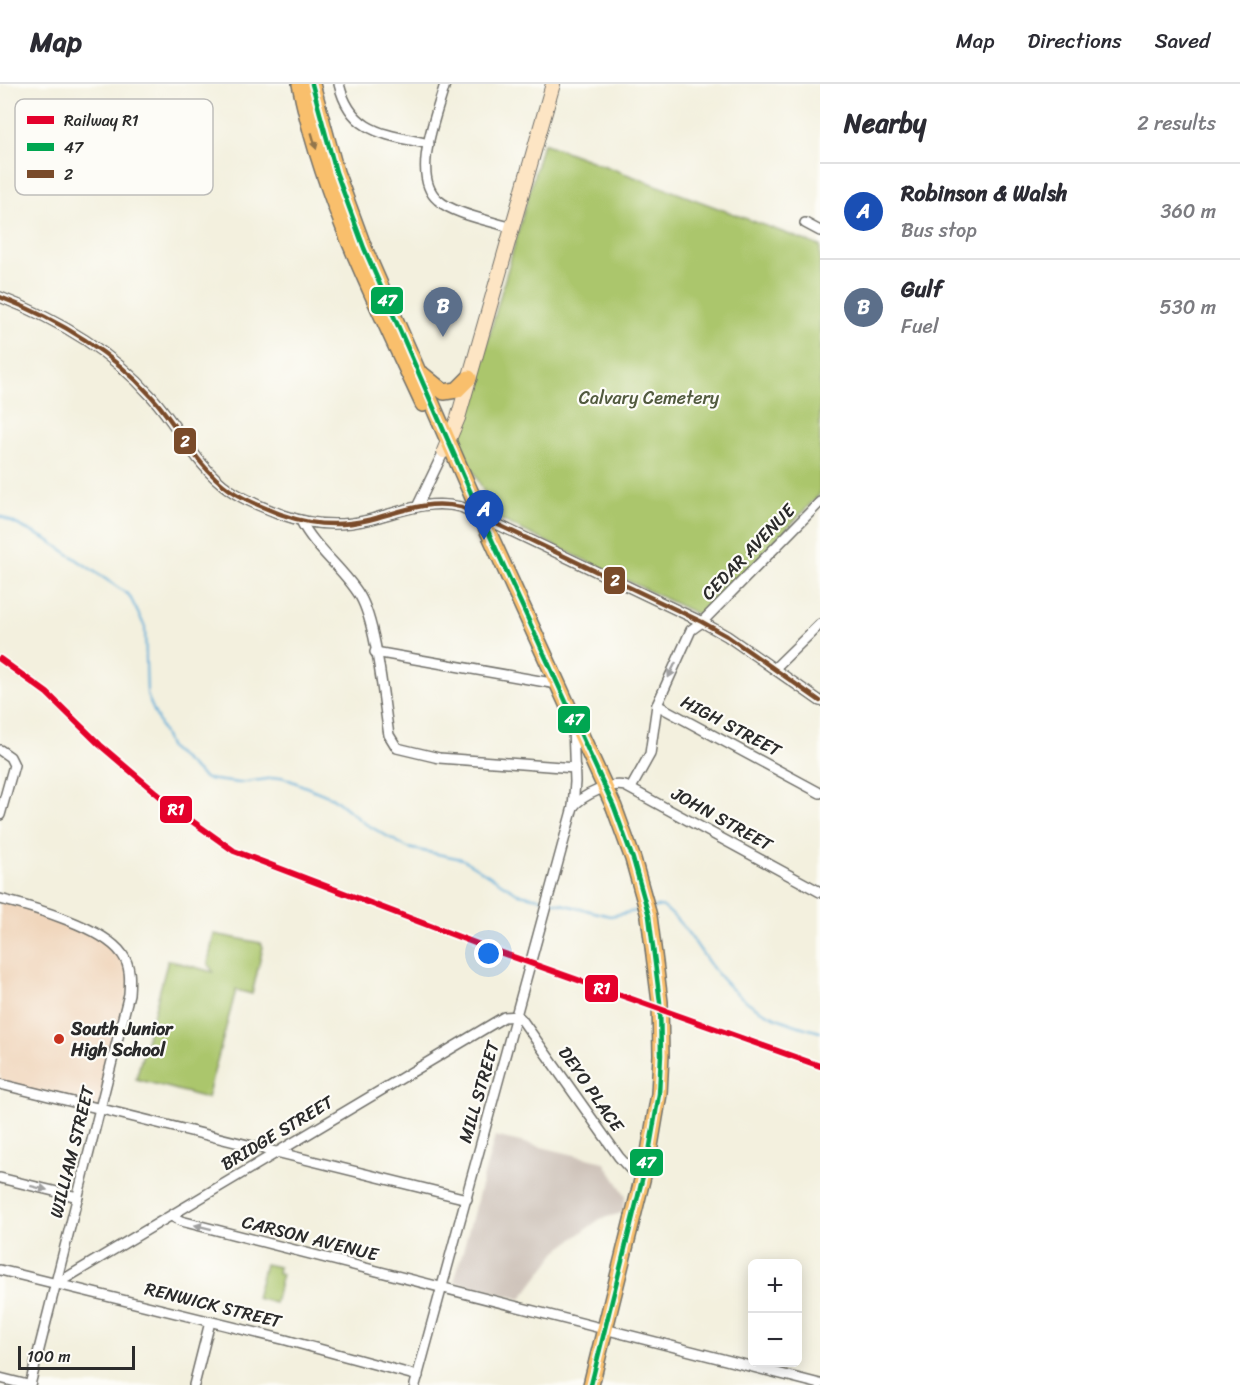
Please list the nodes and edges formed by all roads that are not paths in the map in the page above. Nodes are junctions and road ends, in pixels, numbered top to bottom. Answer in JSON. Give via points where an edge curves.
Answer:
{"nodes":[{"id":1,"x":300,"y":84,"type":"edge"},
{"id":2,"x":312,"y":84,"type":"edge"},
{"id":3,"x":339,"y":84,"type":"edge"},
{"id":4,"x":445,"y":84,"type":"edge"},
{"id":5,"x":553,"y":84,"type":"edge"},
{"id":6,"x":429,"y":144,"type":"junction"},
{"id":7,"x":805,"y":223,"type":"dead end"},
{"id":8,"x":512,"y":228,"type":"junction"},
{"id":9,"x":820,"y":231,"type":"edge"},
{"id":10,"x":0,"y":297,"type":"edge"},
{"id":11,"x":419,"y":372,"type":"junction"},
{"id":12,"x":469,"y":378,"type":"junction"},
{"id":13,"x":447,"y":445,"type":"junction"},
{"id":14,"x":820,"y":502,"type":"edge"},
{"id":15,"x":418,"y":505,"type":"junction"},
{"id":16,"x":481,"y":516,"type":"junction"},
{"id":17,"x":300,"y":520,"type":"junction"},
{"id":18,"x":702,"y":622,"type":"junction"},
{"id":19,"x":820,"y":624,"type":"edge"},
{"id":20,"x":375,"y":652,"type":"junction"},
{"id":21,"x":775,"y":668,"type":"junction"},
{"id":22,"x":557,"y":684,"type":"junction"},
{"id":23,"x":820,"y":700,"type":"edge"},
{"id":24,"x":657,"y":705,"type":"junction"},
{"id":25,"x":572,"y":714,"type":"junction"},
{"id":26,"x":0,"y":750,"type":"edge"},
{"id":27,"x":575,"y":768,"type":"junction"},
{"id":28,"x":606,"y":788,"type":"junction"},
{"id":29,"x":631,"y":788,"type":"junction"},
{"id":30,"x":820,"y":793,"type":"edge"},
{"id":31,"x":573,"y":807,"type":"junction"},
{"id":32,"x":1,"y":809,"type":"edge"},
{"id":33,"x":820,"y":892,"type":"edge"},
{"id":34,"x":0,"y":899,"type":"edge"},
{"id":35,"x":518,"y":1016,"type":"junction"},
{"id":36,"x":0,"y":1084,"type":"edge"},
{"id":37,"x":100,"y":1109,"type":"junction"},
{"id":38,"x":278,"y":1152,"type":"junction"},
{"id":39,"x":643,"y":1176,"type":"junction"},
{"id":40,"x":0,"y":1178,"type":"edge"},
{"id":41,"x":78,"y":1197,"type":"junction"},
{"id":42,"x":467,"y":1199,"type":"junction"},
{"id":43,"x":171,"y":1216,"type":"junction"},
{"id":44,"x":0,"y":1270,"type":"edge"},
{"id":45,"x":56,"y":1284,"type":"junction"},
{"id":46,"x":442,"y":1288,"type":"junction"},
{"id":47,"x":210,"y":1322,"type":"junction"},
{"id":48,"x":605,"y":1328,"type":"junction"},
{"id":49,"x":0,"y":1378,"type":"edge"},
{"id":50,"x":417,"y":1381,"type":"edge"},
{"id":51,"x":820,"y":1384,"type":"edge"},
{"id":52,"x":29,"y":1385,"type":"edge"},
{"id":53,"x":194,"y":1385,"type":"edge"},
{"id":54,"x":591,"y":1385,"type":"edge"}],
"edges":[{"from":1,"to":13,"type":"highway","one_way":true,"via":[[319,157],[344,229]]},
{"from":2,"to":11,"type":"highway","via":[[364,248]]},
{"from":3,"to":6,"type":"street","via":[[349,111],[362,125]]},
{"from":4,"to":6,"type":"street"},
{"from":5,"to":8,"type":"main road"},
{"from":6,"to":8,"type":"street","via":[[425,171],[437,200]]},
{"from":7,"to":9,"type":"street"},
{"from":8,"to":12,"type":"main road"},
{"from":10,"to":17,"type":"street","via":[[63,327],[112,358],[152,397],[217,479],[254,503]]},
{"from":11,"to":12,"type":"highway","via":[[444,392],[457,390]]},
{"from":11,"to":13,"type":"highway"},
{"from":12,"to":13,"type":"main road"},
{"from":13,"to":15,"type":"street"},
{"from":13,"to":16,"type":"highway"},
{"from":14,"to":18,"type":"street","name":"CEDAR AVENUE"},
{"from":15,"to":16,"type":"street","via":[[451,504]]},
{"from":15,"to":17,"type":"street","via":[[349,524]]},
{"from":16,"to":18,"type":"street"},
{"from":16,"to":22,"type":"highway"},
{"from":17,"to":20,"type":"street","via":[[314,543],[358,593],[371,627]]},
{"from":18,"to":21,"type":"street"},
{"from":18,"to":24,"type":"street","name":"CEDAR AVENUE","one_way":true,"via":[[691,630]]},
{"from":19,"to":21,"type":"street"},
{"from":20,"to":22,"type":"street"},
{"from":20,"to":27,"type":"street","via":[[392,742],[406,752]]},
{"from":21,"to":23,"type":"street"},
{"from":22,"to":25,"type":"highway"},
{"from":24,"to":29,"type":"street","name":"CEDAR AVENUE","via":[[650,754]]},
{"from":24,"to":30,"type":"street","name":"HIGH STREET"},
{"from":25,"to":27,"type":"street","name":"MILL STREET"},
{"from":25,"to":28,"type":"highway"},
{"from":26,"to":32,"type":"street","via":[[13,762]]},
{"from":27,"to":31,"type":"street","name":"MILL STREET"},
{"from":28,"to":29,"type":"street","name":"JOHN STREET","via":[[620,784]]},
{"from":28,"to":31,"type":"street"},
{"from":28,"to":39,"type":"highway","via":[[622,826],[649,916],[658,981],[662,1055],[656,1113]]},
{"from":29,"to":33,"type":"street","name":"JOHN STREET"},
{"from":31,"to":35,"type":"street","name":"MILL STREET"},
{"from":34,"to":37,"type":"street","name":"WILLIAM STREET","via":[[49,913],[102,936],[126,961],[131,977],[129,994]]},
{"from":35,"to":38,"type":"street","name":"BRIDGE STREET","via":[[504,1017]]},
{"from":35,"to":39,"type":"street","name":"DEYO PLACE","via":[[619,1157]]},
{"from":35,"to":42,"type":"street","name":"MILL STREET"},
{"from":36,"to":37,"type":"street"},
{"from":37,"to":38,"type":"street"},
{"from":37,"to":41,"type":"street","name":"WILLIAM STREET"},
{"from":38,"to":42,"type":"street"},
{"from":38,"to":43,"type":"street","name":"BRIDGE STREET"},
{"from":39,"to":48,"type":"highway"},
{"from":40,"to":41,"type":"street","one_way":true},
{"from":41,"to":45,"type":"street","name":"WILLIAM STREET"},
{"from":42,"to":46,"type":"street","name":"MILL STREET"},
{"from":43,"to":45,"type":"street","name":"BRIDGE STREET"},
{"from":46,"to":43,"type":"street","name":"CARSON AVENUE","one_way":true},
{"from":44,"to":45,"type":"street","name":"RENWICK STREET"},
{"from":45,"to":47,"type":"street","name":"RENWICK STREET"},
{"from":45,"to":52,"type":"street","name":"WILLIAM STREET"},
{"from":46,"to":48,"type":"street","name":"CARSON AVENUE"},
{"from":46,"to":50,"type":"street","name":"MILL STREET"},
{"from":47,"to":50,"type":"street","name":"RENWICK STREET"},
{"from":47,"to":53,"type":"street"},
{"from":48,"to":51,"type":"street","name":"CARSON AVENUE"},
{"from":48,"to":54,"type":"highway"},
{"from":49,"to":52,"type":"street"}]}
